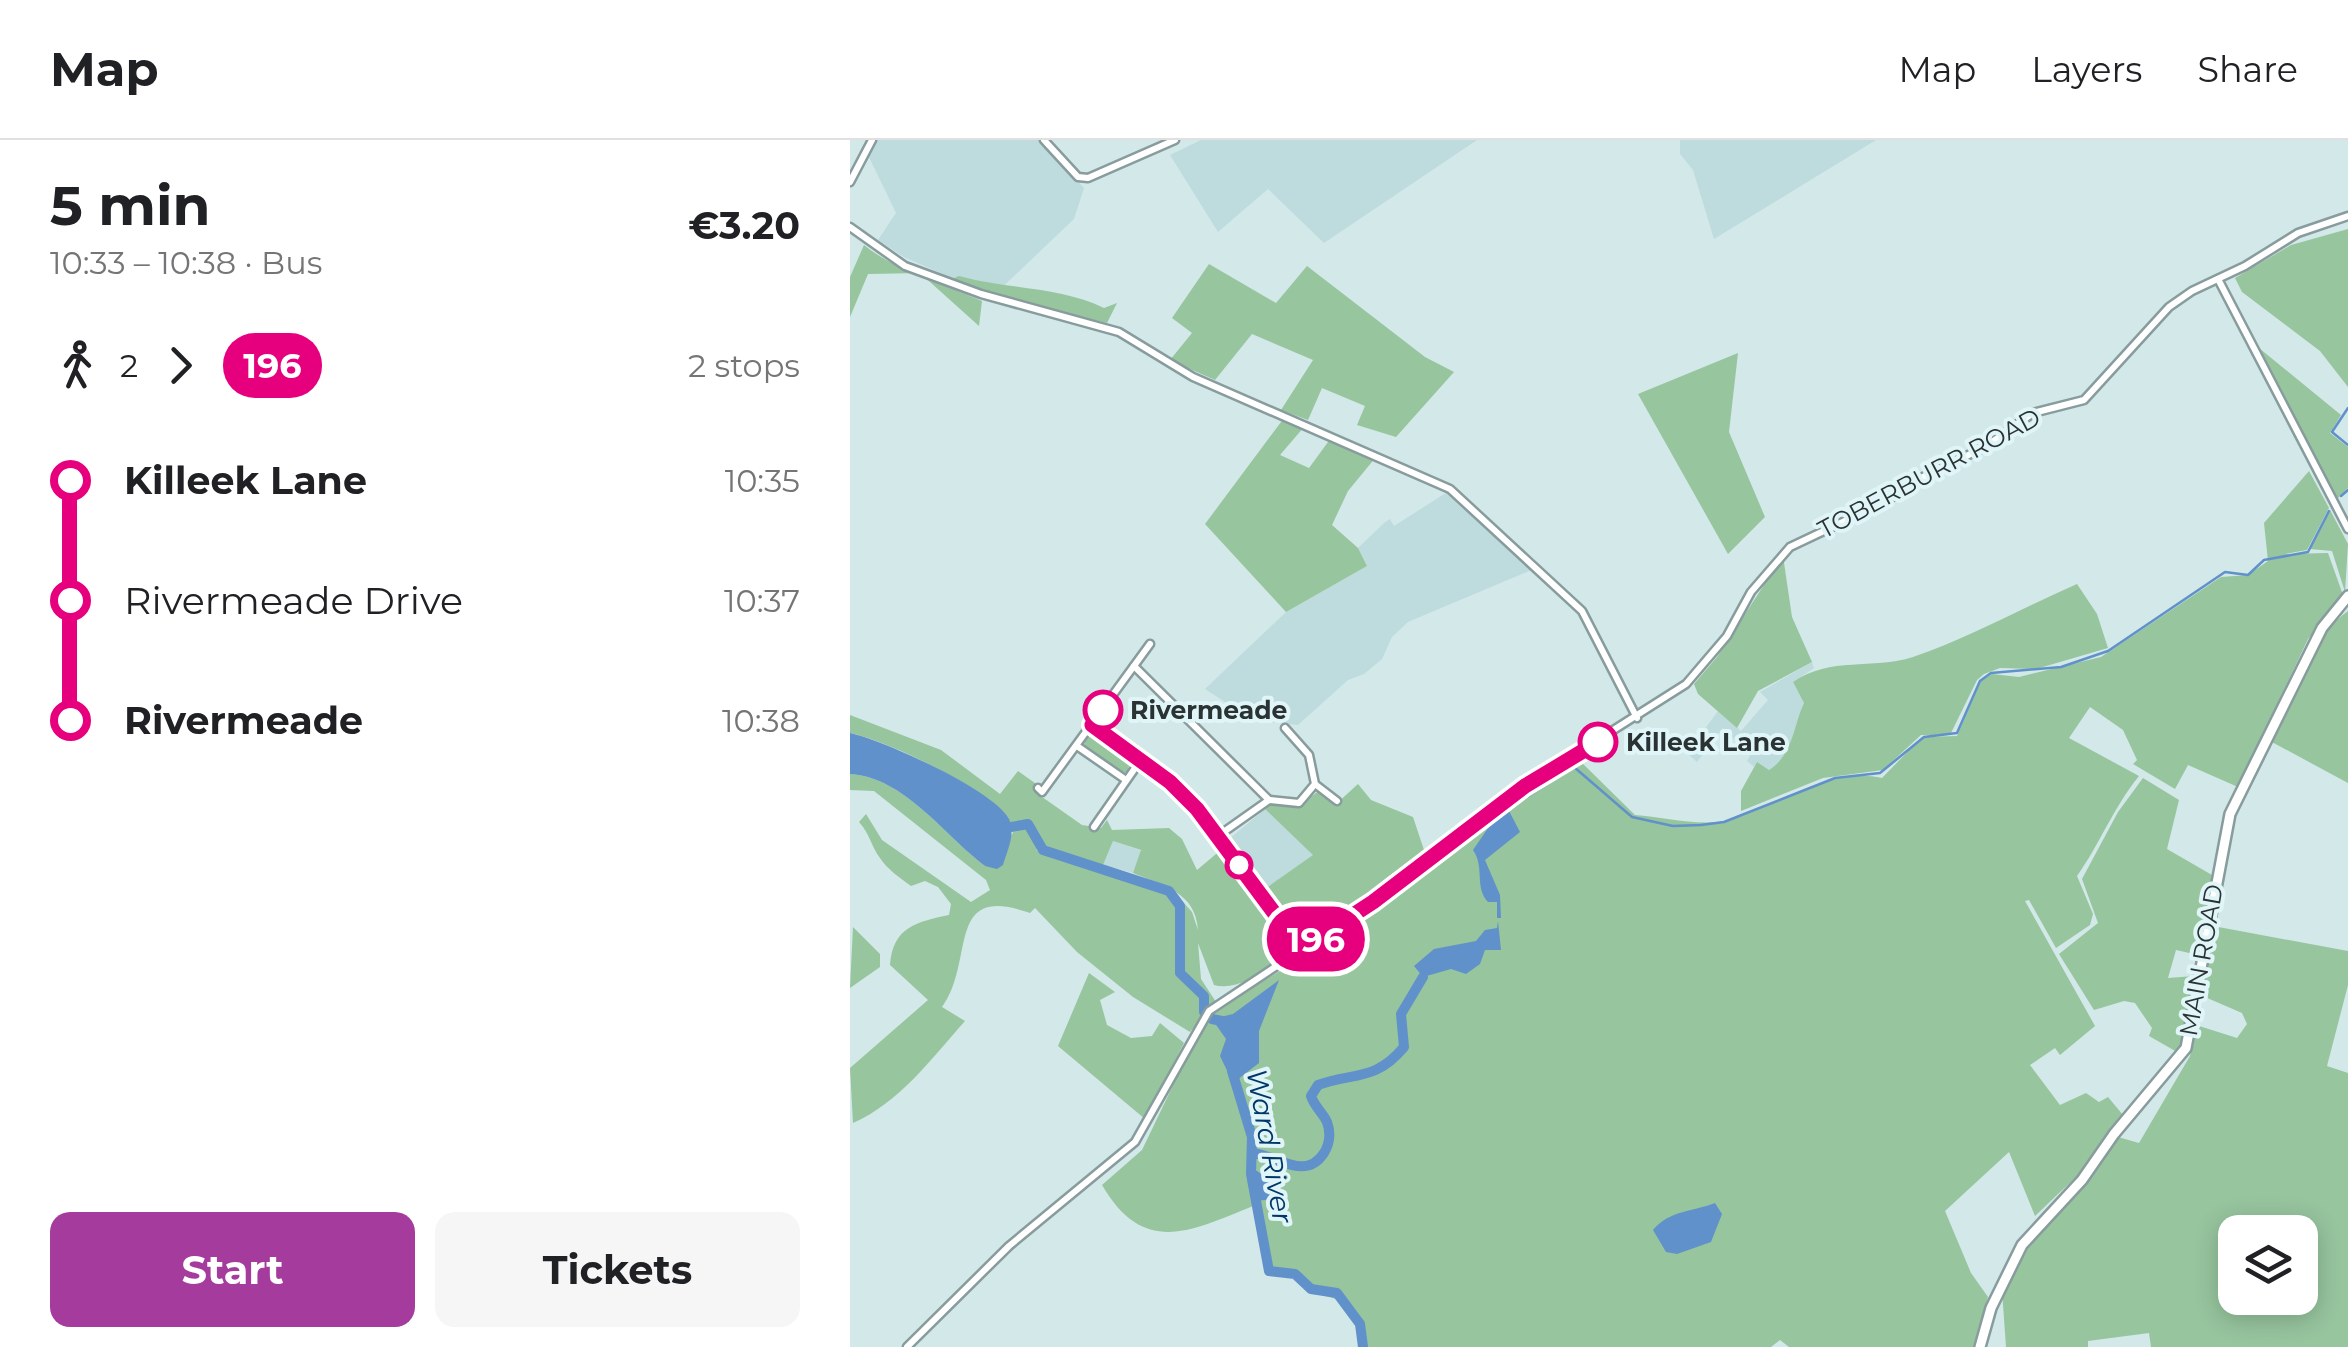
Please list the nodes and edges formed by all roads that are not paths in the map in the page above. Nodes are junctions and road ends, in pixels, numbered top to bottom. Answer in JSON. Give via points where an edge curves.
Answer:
{"nodes":[{"id":1,"x":872,"y":140,"type":"edge"},
{"id":2,"x":1044,"y":140,"type":"edge"},
{"id":3,"x":1176,"y":140,"type":"edge"},
{"id":4,"x":850,"y":182,"type":"edge"},
{"id":5,"x":2348,"y":216,"type":"edge"},
{"id":6,"x":851,"y":231,"type":"edge"},
{"id":7,"x":2218,"y":279,"type":"junction"},
{"id":8,"x":2348,"y":529,"type":"edge"},
{"id":9,"x":2348,"y":596,"type":"edge"},
{"id":10,"x":1150,"y":644,"type":"dead end"},
{"id":11,"x":1134,"y":666,"type":"junction"},
{"id":12,"x":1637,"y":718,"type":"junction"},
{"id":13,"x":1092,"y":725,"type":"junction"},
{"id":14,"x":1285,"y":728,"type":"dead end"},
{"id":15,"x":1076,"y":746,"type":"junction"},
{"id":16,"x":1140,"y":761,"type":"junction"},
{"id":17,"x":1126,"y":780,"type":"junction"},
{"id":18,"x":1315,"y":784,"type":"junction"},
{"id":19,"x":1038,"y":788,"type":"dead end"},
{"id":20,"x":1269,"y":800,"type":"junction"},
{"id":21,"x":1333,"y":800,"type":"dead end"},
{"id":22,"x":1094,"y":827,"type":"dead end"},
{"id":23,"x":1218,"y":836,"type":"junction"},
{"id":24,"x":1301,"y":949,"type":"junction"},
{"id":25,"x":908,"y":1347,"type":"edge"},
{"id":26,"x":1980,"y":1347,"type":"edge"}],
"edges":[{"from":1,"to":4,"type":"street"},
{"from":2,"to":3,"type":"street","via":[[1078,178],[1088,178]]},
{"from":5,"to":7,"type":"street","name":"TOBERBURR ROAD","via":[[2282,241]]},
{"from":6,"to":12,"type":"street","via":[[905,266],[1118,332],[1193,377],[1450,489],[1582,611]]},
{"from":7,"to":8,"type":"street"},
{"from":7,"to":12,"type":"street","name":"TOBERBURR ROAD","via":[[2168,307],[2084,400],[2033,413],[1886,502],[1790,547],[1751,592],[1698,674]]},
{"from":9,"to":26,"type":"main road","name":"MAIN ROAD","via":[[2322,628],[2230,814],[2186,1048],[2022,1245]]},
{"from":10,"to":11,"type":"street"},
{"from":11,"to":13,"type":"street"},
{"from":11,"to":20,"type":"street"},
{"from":12,"to":24,"type":"street","name":"TOBERBURR ROAD","via":[[1525,786]]},
{"from":13,"to":15,"type":"street"},
{"from":13,"to":16,"type":"street"},
{"from":14,"to":18,"type":"street","via":[[1309,755]]},
{"from":15,"to":17,"type":"street"},
{"from":15,"to":19,"type":"street","via":[[1042,792]]},
{"from":16,"to":17,"type":"street"},
{"from":16,"to":23,"type":"street","via":[[1170,782]]},
{"from":17,"to":22,"type":"street"},
{"from":18,"to":20,"type":"street","via":[[1299,803]]},
{"from":18,"to":21,"type":"street"},
{"from":20,"to":23,"type":"street"},
{"from":23,"to":24,"type":"street"},
{"from":24,"to":25,"type":"street","name":"TOBERBURR ROAD","via":[[1209,1011],[1136,1142],[1009,1246]]}]}
